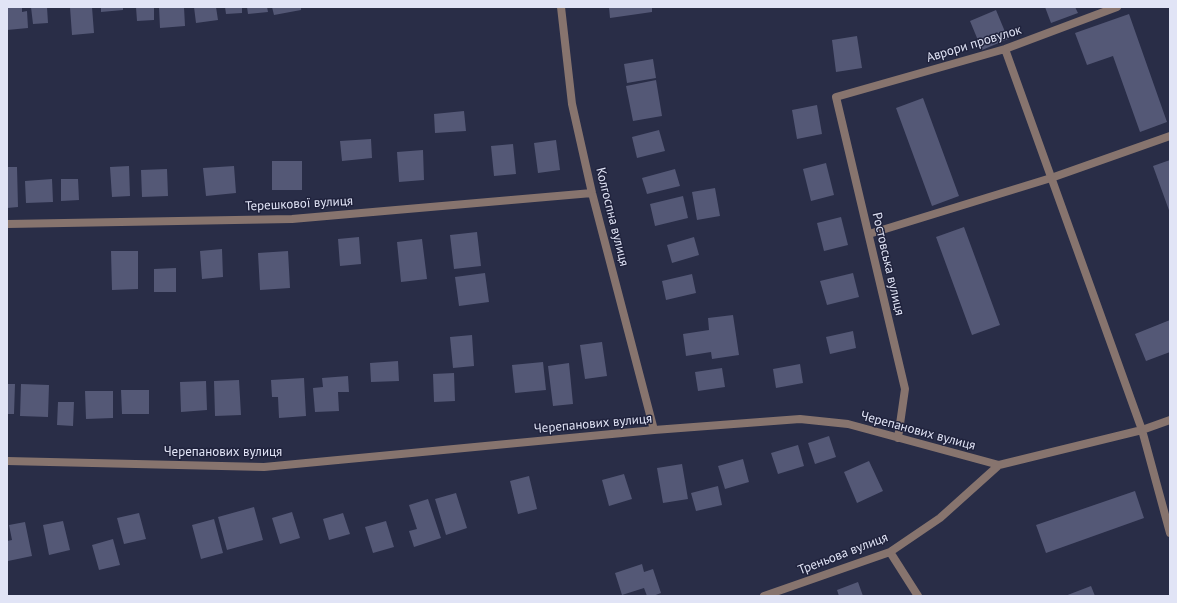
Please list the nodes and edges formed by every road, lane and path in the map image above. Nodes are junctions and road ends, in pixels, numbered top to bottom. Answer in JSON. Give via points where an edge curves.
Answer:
{"nodes":[{"id":1,"x":561,"y":7,"type":"edge"},
{"id":2,"x":1117,"y":7,"type":"edge"},
{"id":3,"x":1005,"y":49,"type":"junction"},
{"id":4,"x":836,"y":97,"type":"joint"},
{"id":5,"x":1170,"y":136,"type":"edge"},
{"id":6,"x":1051,"y":178,"type":"junction"},
{"id":7,"x":592,"y":193,"type":"junction"},
{"id":8,"x":7,"y":224,"type":"edge"},
{"id":9,"x":869,"y":234,"type":"junction"},
{"id":10,"x":1170,"y":420,"type":"edge"},
{"id":11,"x":654,"y":430,"type":"junction"},
{"id":12,"x":1142,"y":430,"type":"junction"},
{"id":13,"x":898,"y":438,"type":"junction"},
{"id":14,"x":7,"y":461,"type":"edge"},
{"id":15,"x":999,"y":466,"type":"junction"},
{"id":16,"x":1170,"y":533,"type":"edge"},
{"id":17,"x":890,"y":552,"type":"junction"},
{"id":18,"x":764,"y":596,"type":"edge"},
{"id":19,"x":918,"y":596,"type":"edge"}],
"edges":[{"from":1,"to":7,"type":"street","name":"Колгоспна вулиця","via":[[572,104]]},
{"from":2,"to":3,"type":"street","name":"Аврори провулок"},
{"from":3,"to":4,"type":"street","name":"Аврори провулок"},
{"from":3,"to":6,"type":"street"},
{"from":4,"to":9,"type":"street","name":"Ростовська вулиця"},
{"from":5,"to":6,"type":"street"},
{"from":6,"to":9,"type":"street"},
{"from":6,"to":12,"type":"street"},
{"from":7,"to":8,"type":"street","name":"Терешкової вулиця","via":[[292,219]]},
{"from":7,"to":11,"type":"street","name":"Колгоспна вулиця"},
{"from":9,"to":13,"type":"street","name":"Ростовська вулиця","via":[[905,389]]},
{"from":10,"to":12,"type":"street","name":"Черепанових вулиця"},
{"from":11,"to":13,"type":"street","name":"Черепанових вулиця","via":[[800,419],[848,424]]},
{"from":11,"to":14,"type":"street","name":"Черепанових вулиця","via":[[264,467]]},
{"from":12,"to":15,"type":"street","name":"Черепанових вулиця"},
{"from":12,"to":16,"type":"street"},
{"from":13,"to":15,"type":"street","name":"Черепанових вулиця"},
{"from":15,"to":17,"type":"street","name":"Треньова вулиця","via":[[940,518]]},
{"from":17,"to":18,"type":"street","name":"Треньова вулиця"},
{"from":17,"to":19,"type":"street"}]}
